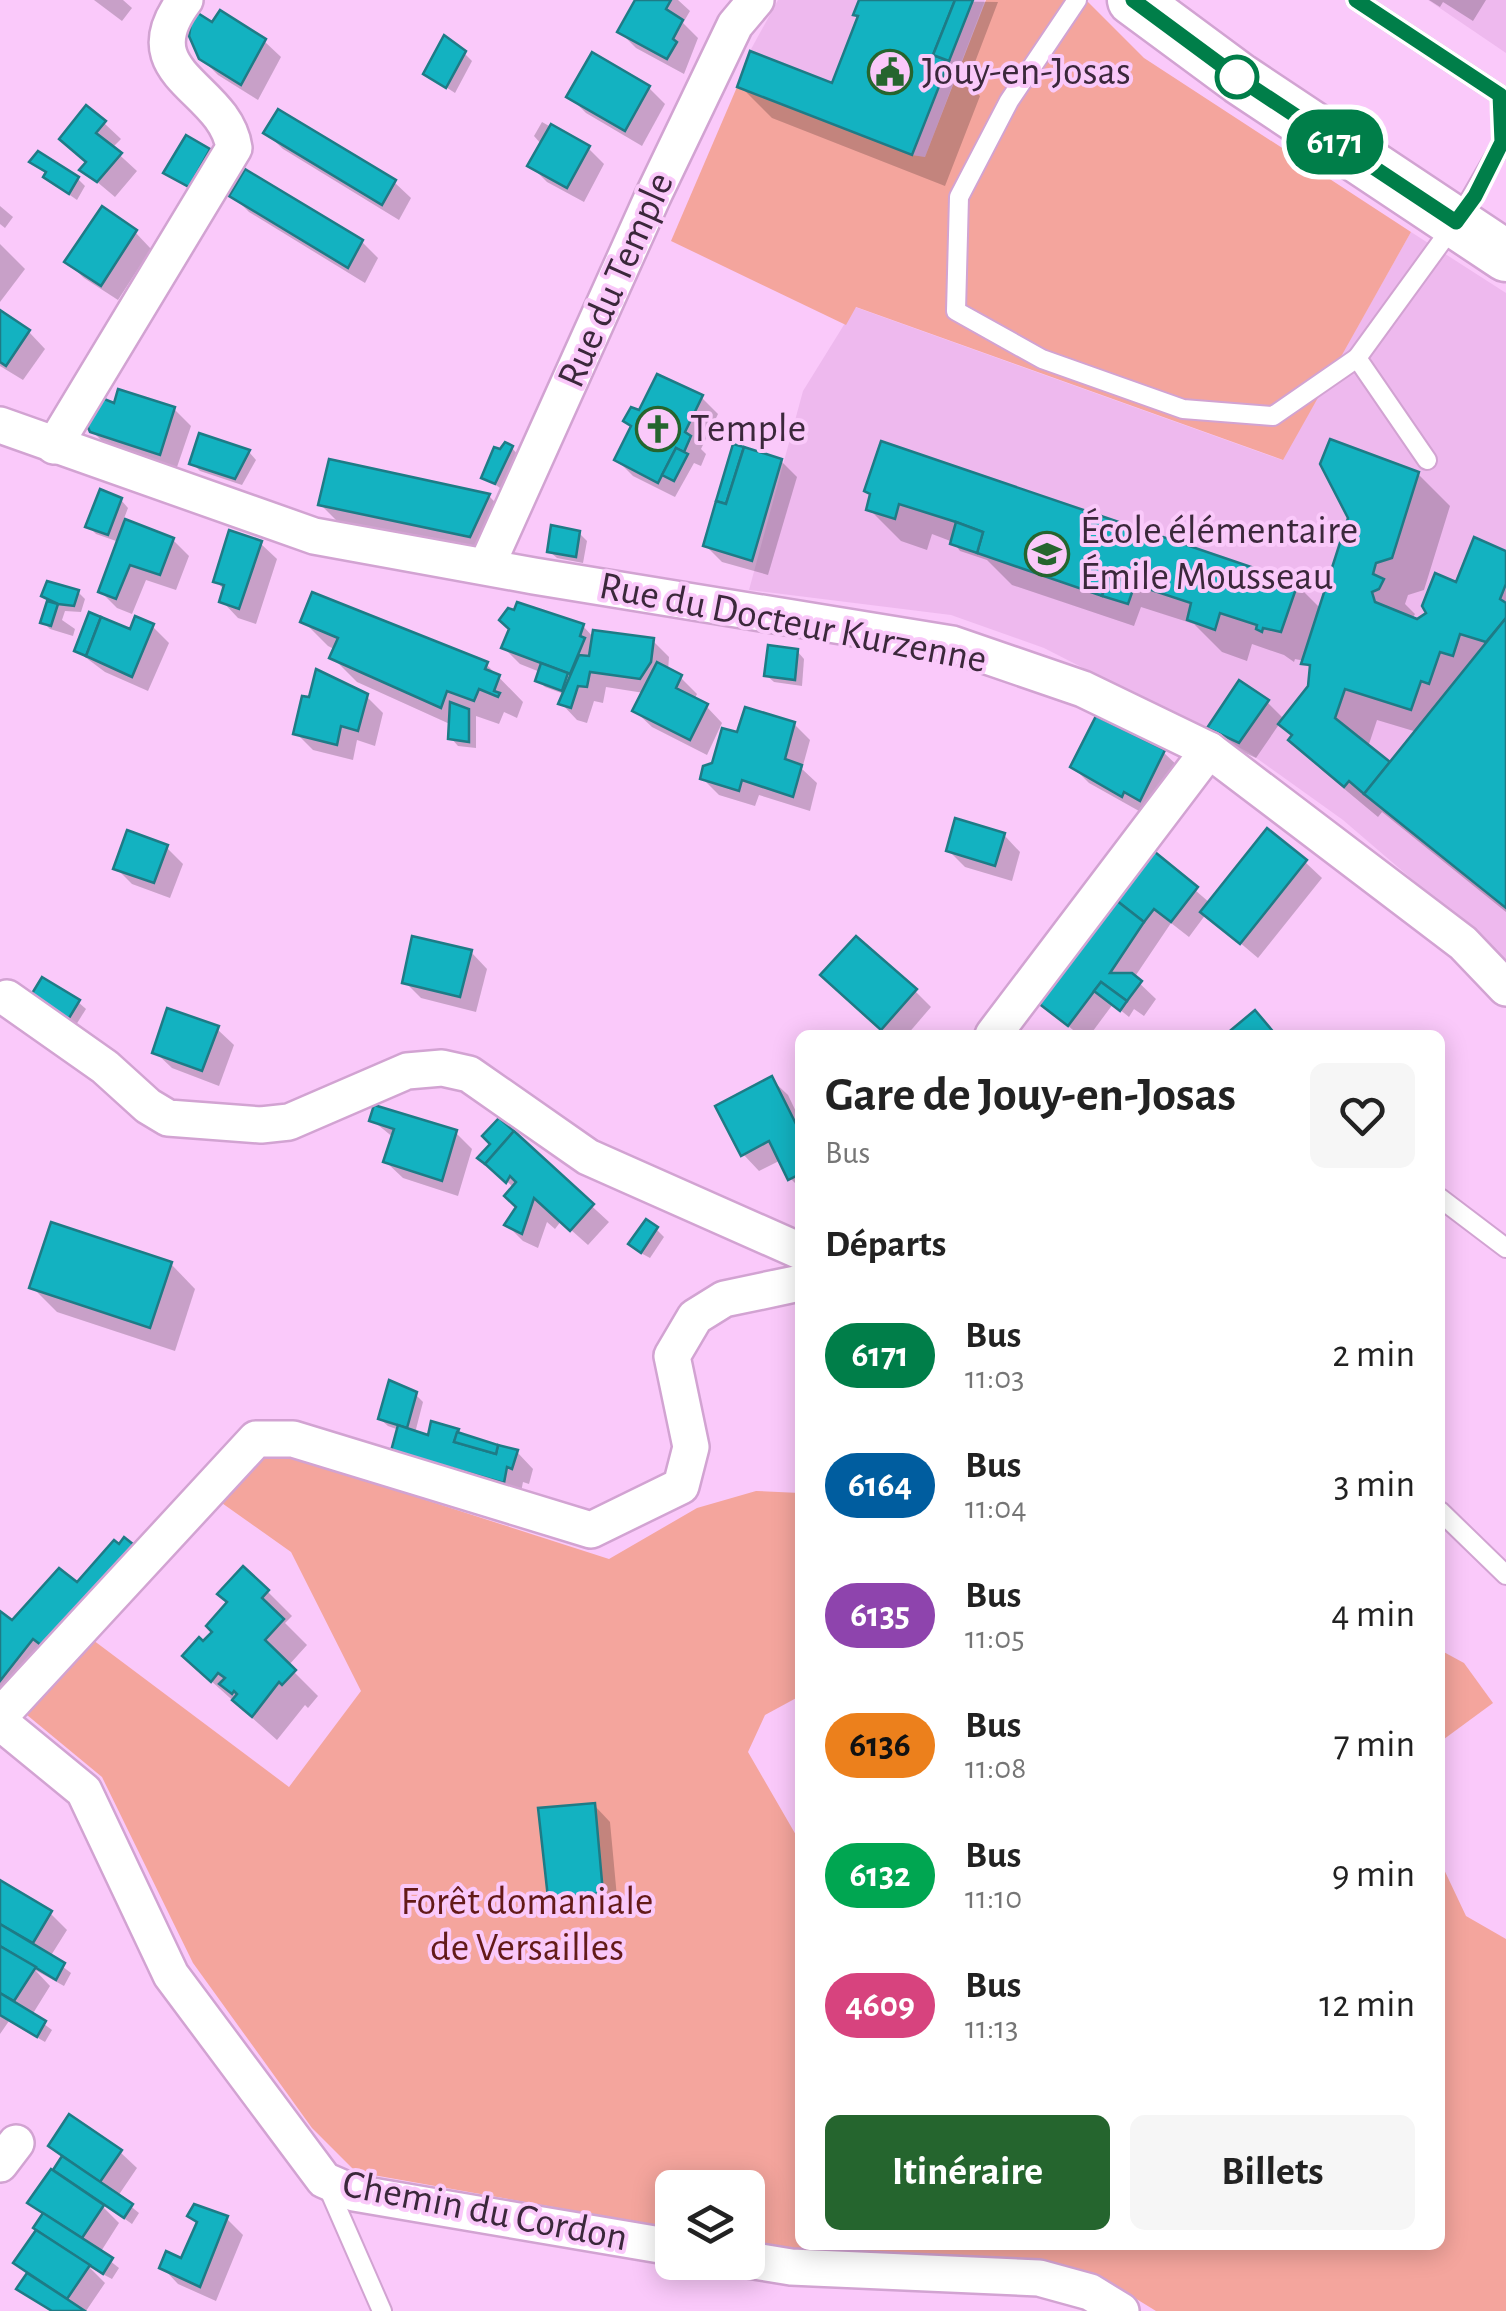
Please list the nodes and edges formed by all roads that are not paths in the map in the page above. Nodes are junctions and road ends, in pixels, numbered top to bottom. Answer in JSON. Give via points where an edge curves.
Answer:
{"nodes":[{"id":1,"x":186,"y":0,"type":"edge"},
{"id":2,"x":756,"y":0,"type":"edge"},
{"id":3,"x":1077,"y":0,"type":"edge"},
{"id":4,"x":1133,"y":0,"type":"edge"},
{"id":5,"x":1356,"y":0,"type":"edge"},
{"id":6,"x":1449,"y":231,"type":"junction"},
{"id":7,"x":1506,"y":256,"type":"edge"},
{"id":8,"x":1357,"y":358,"type":"junction"},
{"id":9,"x":0,"y":425,"type":"edge"},
{"id":10,"x":54,"y":446,"type":"junction"},
{"id":11,"x":1427,"y":460,"type":"dead end"},
{"id":12,"x":487,"y":566,"type":"junction"},
{"id":13,"x":1209,"y":750,"type":"junction"},
{"id":14,"x":1506,"y":988,"type":"edge"},
{"id":15,"x":7,"y":998,"type":"dead end"},
{"id":16,"x":997,"y":1030,"type":"edge"},
{"id":17,"x":1445,"y":1202,"type":"edge"},
{"id":18,"x":1506,"y":1248,"type":"edge"},
{"id":19,"x":795,"y":1249,"type":"edge"},
{"id":20,"x":795,"y":1284,"type":"edge"},
{"id":21,"x":1445,"y":1517,"type":"edge"},
{"id":22,"x":1506,"y":1575,"type":"edge"},
{"id":23,"x":0,"y":1719,"type":"edge"},
{"id":24,"x":324,"y":2180,"type":"junction"},
{"id":25,"x":655,"y":2244,"type":"edge"},
{"id":26,"x":765,"y":2263,"type":"edge"},
{"id":27,"x":382,"y":2311,"type":"edge"},
{"id":28,"x":1122,"y":2311,"type":"edge"}],
"edges":[{"from":1,"to":10,"type":"street","via":[[170,20],[165,43],[174,66],[232,131],[234,148]]},
{"from":2,"to":12,"type":"street","name":"Rue du Temple","via":[[735,25],[653,196]]},
{"from":3,"to":8,"type":"lane","via":[[1009,101],[959,198],[956,311],[1042,359],[1184,408],[1273,416]]},
{"from":4,"to":6,"type":"main road"},
{"from":5,"to":6,"type":"lane","via":[[1500,95],[1502,142]]},
{"from":6,"to":7,"type":"main road"},
{"from":6,"to":8,"type":"lane"},
{"from":8,"to":11,"type":"lane"},
{"from":9,"to":10,"type":"street","name":"Rue du Docteur Kurzenne"},
{"from":10,"to":12,"type":"street","name":"Rue du Docteur Kurzenne","via":[[314,536]]},
{"from":12,"to":13,"type":"street","name":"Rue du Docteur Kurzenne","via":[[952,644],[1083,689]]},
{"from":13,"to":14,"type":"street","name":"Rue du Docteur Kurzenne","via":[[1463,943]]},
{"from":13,"to":16,"type":"street"},
{"from":15,"to":19,"type":"street","via":[[168,1118],[289,1122],[407,1071],[469,1074],[588,1157]]},
{"from":17,"to":18,"type":"lane"},
{"from":20,"to":23,"type":"street","via":[[724,1299],[695,1317],[672,1356],[691,1447],[680,1486],[592,1530],[293,1439],[256,1439]]},
{"from":21,"to":22,"type":"lane"},
{"from":23,"to":24,"type":"street","name":"Chemin du Cordon","via":[[84,1791],[171,1974]]},
{"from":24,"to":25,"type":"street","name":"Chemin du Cordon","via":[[354,2193]]},
{"from":24,"to":27,"type":"lane"},
{"from":26,"to":28,"type":"street","via":[[1039,2278],[1090,2292]]}]}
